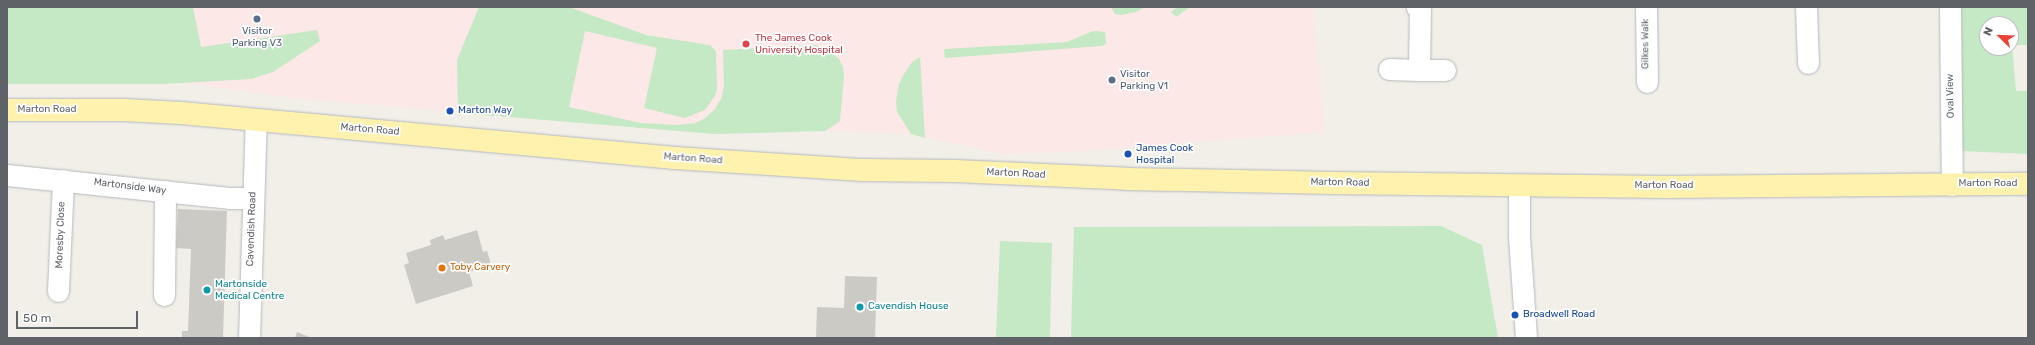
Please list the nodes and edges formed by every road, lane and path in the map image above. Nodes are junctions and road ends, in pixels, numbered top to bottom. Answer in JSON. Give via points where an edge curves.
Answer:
{"nodes":[{"id":1,"x":1417,"y":7,"type":"edge"},
{"id":2,"x":1646,"y":7,"type":"edge"},
{"id":3,"x":1806,"y":7,"type":"edge"},
{"id":4,"x":1950,"y":7,"type":"edge"},
{"id":5,"x":1808,"y":64,"type":"dead end"},
{"id":6,"x":1389,"y":69,"type":"dead end"},
{"id":7,"x":1419,"y":70,"type":"junction"},
{"id":8,"x":1445,"y":70,"type":"dead end"},
{"id":9,"x":1647,"y":82,"type":"dead end"},
{"id":10,"x":7,"y":110,"type":"edge"},
{"id":11,"x":256,"y":120,"type":"junction"},
{"id":12,"x":7,"y":175,"type":"edge"},
{"id":13,"x":63,"y":180,"type":"junction"},
{"id":14,"x":2028,"y":184,"type":"edge"},
{"id":15,"x":1519,"y":185,"type":"junction"},
{"id":16,"x":1952,"y":185,"type":"junction"},
{"id":17,"x":165,"y":192,"type":"junction"},
{"id":18,"x":253,"y":198,"type":"junction"},
{"id":19,"x":58,"y":291,"type":"dead end"},
{"id":20,"x":164,"y":296,"type":"dead end"},
{"id":21,"x":249,"y":338,"type":"edge"},
{"id":22,"x":1526,"y":338,"type":"edge"}],
"edges":[{"from":1,"to":7,"type":"street","via":[[1420,9]]},
{"from":2,"to":9,"type":"street","name":"Gilkes Walk"},
{"from":3,"to":5,"type":"street"},
{"from":4,"to":16,"type":"street","name":"Oval View"},
{"from":6,"to":7,"type":"street"},
{"from":7,"to":8,"type":"street"},
{"from":10,"to":11,"type":"main road","name":"Marton Road","via":[[124,110]]},
{"from":11,"to":15,"type":"main road","name":"Marton Road","via":[[675,158],[863,170],[955,171],[1128,179]]},
{"from":11,"to":18,"type":"street","name":"Cavendish Road"},
{"from":12,"to":13,"type":"street","name":"Martonside Way"},
{"from":13,"to":17,"type":"street","name":"Martonside Way"},
{"from":13,"to":19,"type":"street","name":"Moresby Close"},
{"from":14,"to":16,"type":"main road","name":"Marton Road"},
{"from":15,"to":16,"type":"main road","name":"Marton Road"},
{"from":15,"to":22,"type":"street","via":[[1519,237]]},
{"from":17,"to":18,"type":"street","name":"Martonside Way"},
{"from":17,"to":20,"type":"street"},
{"from":18,"to":21,"type":"street","name":"Cavendish Road"}]}
